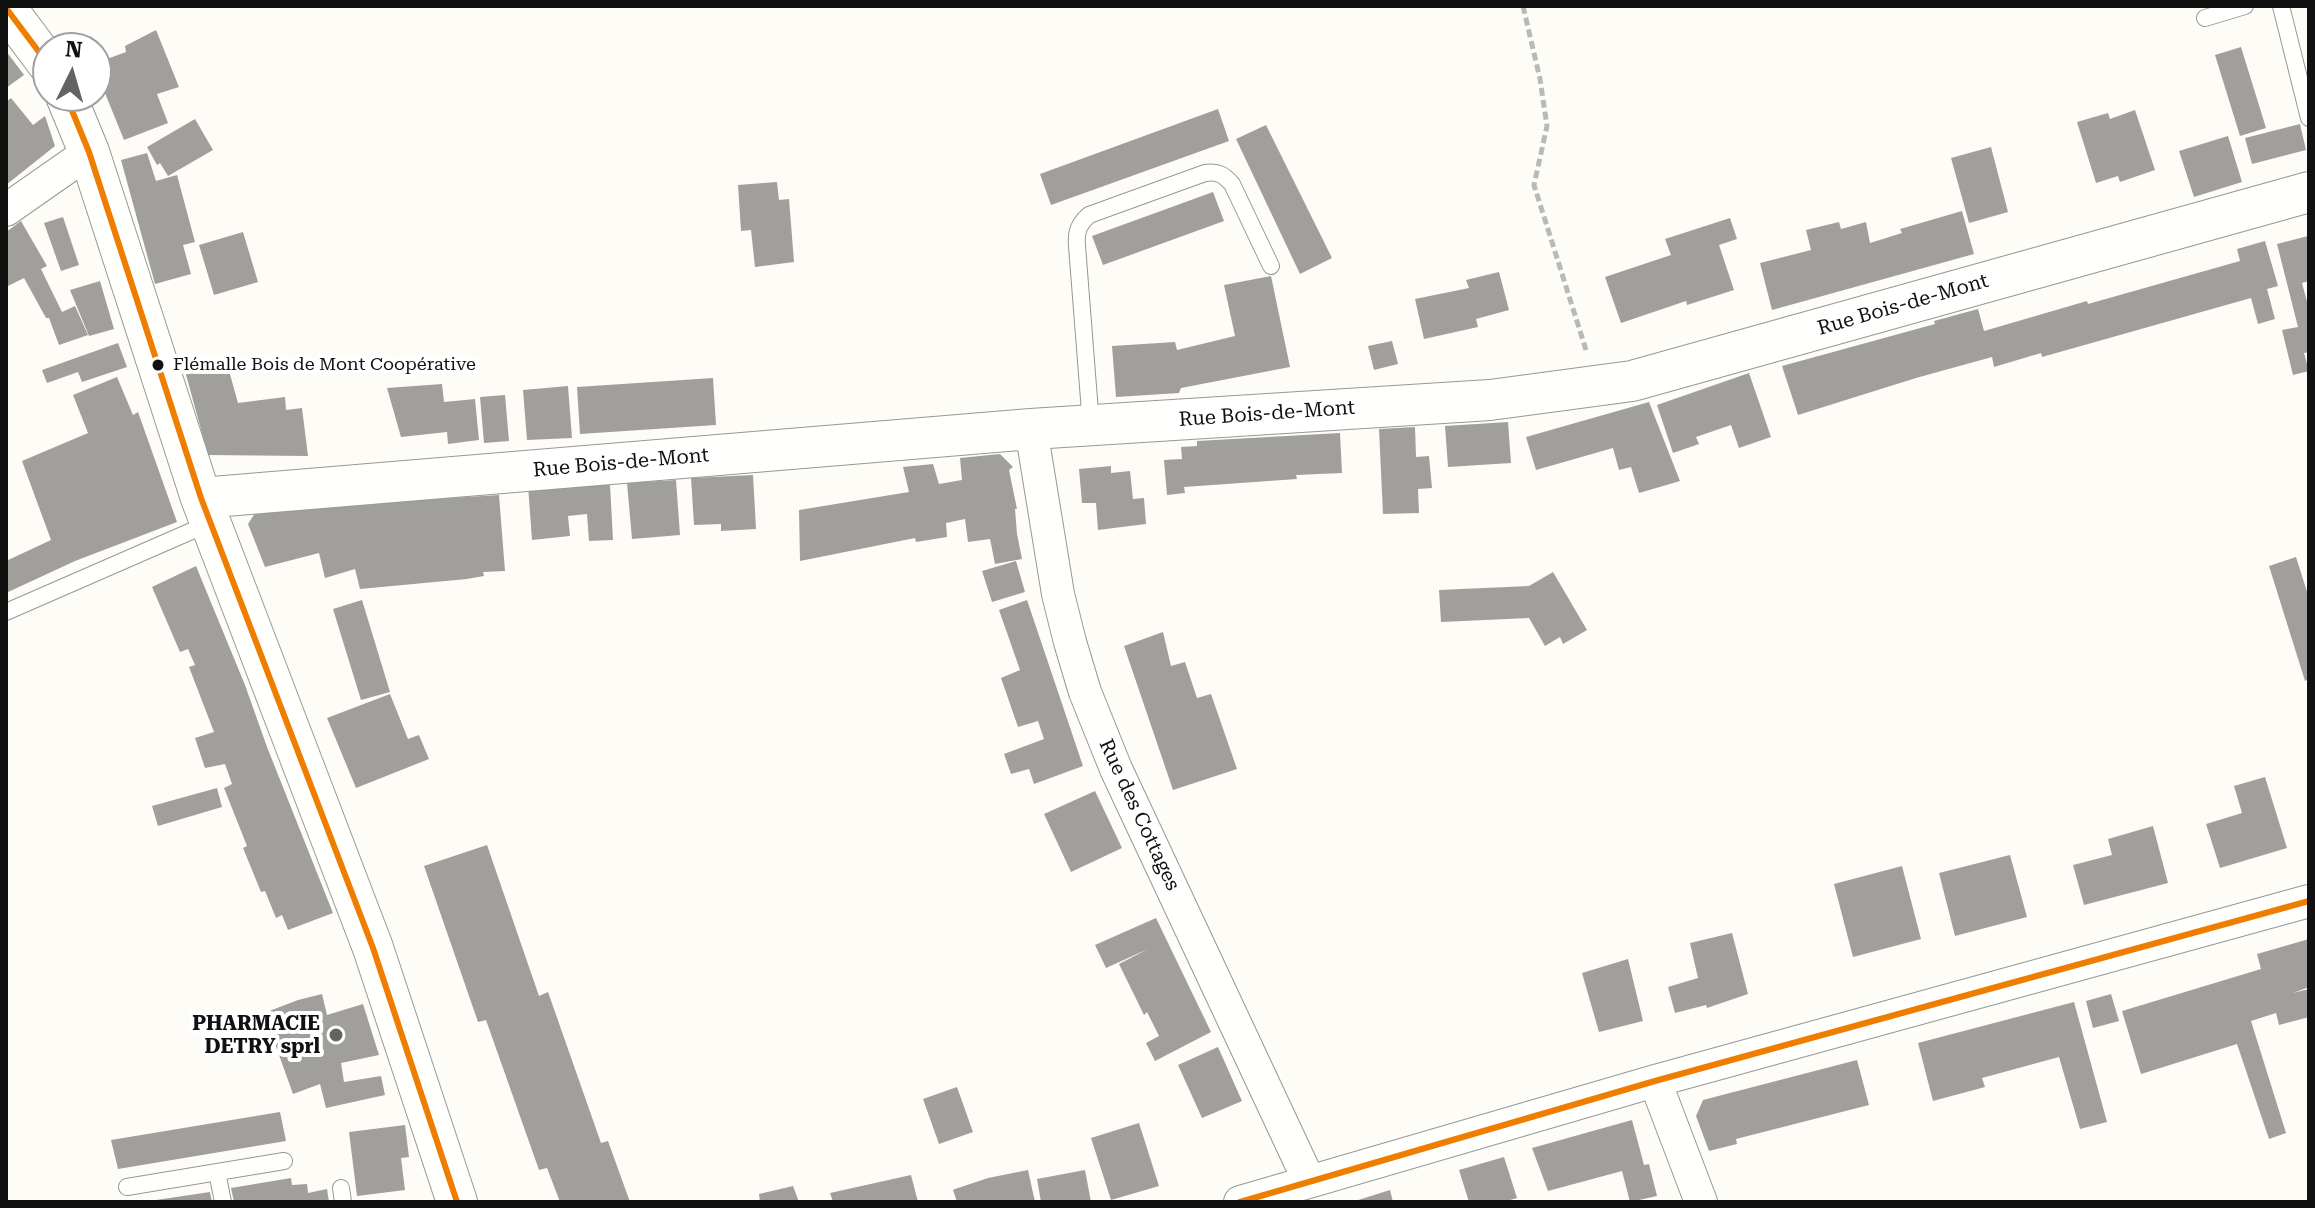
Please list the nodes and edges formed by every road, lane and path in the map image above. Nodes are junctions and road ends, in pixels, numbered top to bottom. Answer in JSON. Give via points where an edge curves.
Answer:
{"nodes":[{"id":1,"x":1523,"y":6,"type":"edge"},
{"id":2,"x":2245,"y":6,"type":"edge"},
{"id":3,"x":2281,"y":6,"type":"edge"},
{"id":4,"x":6,"y":8,"type":"edge"},
{"id":5,"x":2205,"y":18,"type":"dead end"},
{"id":6,"x":32,"y":43,"type":"edge"},
{"id":7,"x":73,"y":112,"type":"edge"},
{"id":8,"x":2309,"y":118,"type":"edge"},
{"id":9,"x":89,"y":152,"type":"junction"},
{"id":10,"x":2309,"y":192,"type":"edge"},
{"id":11,"x":6,"y":210,"type":"edge"},
{"id":12,"x":1271,"y":266,"type":"dead end"},
{"id":13,"x":1597,"y":385,"type":"junction"},
{"id":14,"x":1091,"y":425,"type":"junction"},
{"id":15,"x":1031,"y":429,"type":"junction"},
{"id":16,"x":206,"y":510,"type":"junction"},
{"id":17,"x":6,"y":612,"type":"edge"},
{"id":18,"x":2309,"y":901,"type":"edge"},
{"id":19,"x":1655,"y":1081,"type":"junction"},
{"id":20,"x":284,"y":1161,"type":"dead end"},
{"id":21,"x":217,"y":1172,"type":"junction"},
{"id":22,"x":1309,"y":1181,"type":"junction"},
{"id":23,"x":127,"y":1187,"type":"dead end"},
{"id":24,"x":223,"y":1202,"type":"edge"},
{"id":25,"x":457,"y":1202,"type":"edge"},
{"id":26,"x":1240,"y":1202,"type":"edge"},
{"id":27,"x":1701,"y":1202,"type":"edge"}],
"edges":[{"from":1,"to":13,"type":"path","via":[[1547,126],[1534,185]]},
{"from":2,"to":5,"type":"lane"},
{"from":3,"to":8,"type":"lane"},
{"from":4,"to":6,"type":"street"},
{"from":7,"to":9,"type":"street"},
{"from":9,"to":11,"type":"street"},
{"from":9,"to":16,"type":"street"},
{"from":10,"to":13,"type":"street","name":"Rue Bois-de-Mont","via":[[1632,381]]},
{"from":12,"to":14,"type":"lane","via":[[1232,184],[1213,171],[1081,222],[1076,231]]},
{"from":13,"to":14,"type":"street","name":"Rue Bois-de-Mont","via":[[1490,400]]},
{"from":14,"to":15,"type":"street","name":"Rue Bois-de-Mont"},
{"from":15,"to":16,"type":"street","name":"Rue Bois-de-Mont"},
{"from":15,"to":22,"type":"street","name":"Rue des Cottages","via":[[1058,594],[1085,692]]},
{"from":16,"to":17,"type":"lane"},
{"from":16,"to":25,"type":"street","via":[[373,948]]},
{"from":18,"to":19,"type":"street"},
{"from":19,"to":22,"type":"street"},
{"from":19,"to":27,"type":"street"},
{"from":20,"to":21,"type":"lane"},
{"from":21,"to":23,"type":"lane"},
{"from":21,"to":24,"type":"lane"},
{"from":22,"to":26,"type":"street"}]}
